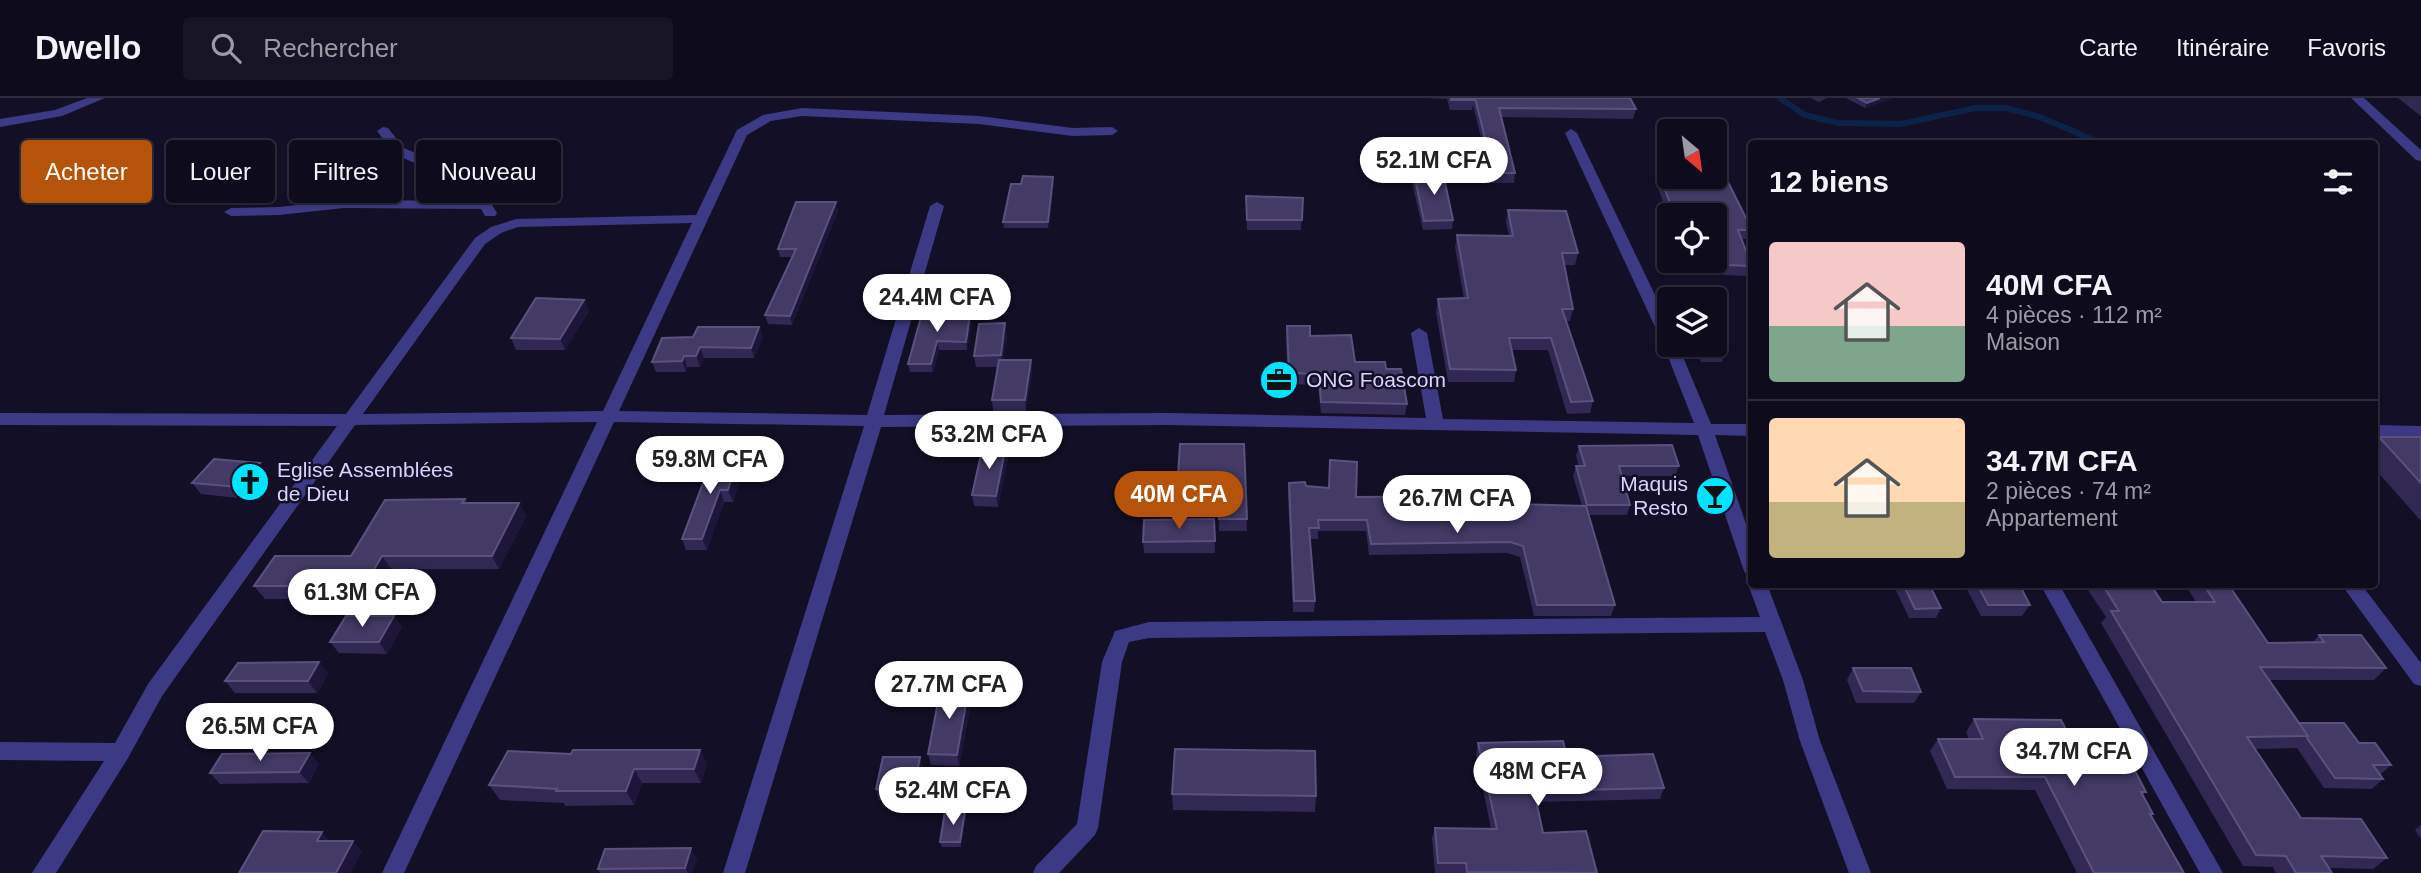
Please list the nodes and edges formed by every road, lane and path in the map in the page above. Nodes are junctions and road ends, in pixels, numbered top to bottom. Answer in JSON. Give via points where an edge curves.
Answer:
{"nodes":[{"id":1,"x":99,"y":98,"type":"edge"},
{"id":2,"x":787,"y":98,"type":"edge"},
{"id":3,"x":2357,"y":98,"type":"edge"},
{"id":4,"x":782,"y":113,"type":"junction"},
{"id":5,"x":0,"y":123,"type":"edge"},
{"id":6,"x":383,"y":131,"type":"dead end"},
{"id":7,"x":1112,"y":131,"type":"dead end"},
{"id":8,"x":1571,"y":132,"type":"dead end"},
{"id":9,"x":2421,"y":157,"type":"edge"},
{"id":10,"x":487,"y":205,"type":"junction"},
{"id":11,"x":937,"y":206,"type":"dead end"},
{"id":12,"x":231,"y":212,"type":"dead end"},
{"id":13,"x":701,"y":219,"type":"junction"},
{"id":14,"x":496,"y":230,"type":"junction"},
{"id":15,"x":1657,"y":316,"type":"edge"},
{"id":16,"x":1419,"y":333,"type":"dead end"},
{"id":17,"x":1675,"y":357,"type":"edge"},
{"id":18,"x":607,"y":416,"type":"junction"},
{"id":19,"x":0,"y":419,"type":"edge"},
{"id":20,"x":349,"y":420,"type":"junction"},
{"id":21,"x":874,"y":421,"type":"junction"},
{"id":22,"x":1436,"y":425,"type":"junction"},
{"id":23,"x":1705,"y":430,"type":"junction"},
{"id":24,"x":1748,"y":430,"type":"edge"},
{"id":25,"x":2378,"y":431,"type":"edge"},
{"id":26,"x":2421,"y":432,"type":"edge"},
{"id":27,"x":1748,"y":556,"type":"edge"},
{"id":28,"x":1758,"y":588,"type":"edge"},
{"id":29,"x":2051,"y":588,"type":"edge"},
{"id":30,"x":2353,"y":588,"type":"edge"},
{"id":31,"x":1771,"y":624,"type":"junction"},
{"id":32,"x":2421,"y":678,"type":"edge"},
{"id":33,"x":0,"y":751,"type":"edge"},
{"id":34,"x":121,"y":752,"type":"junction"},
{"id":35,"x":43,"y":873,"type":"edge"},
{"id":36,"x":393,"y":873,"type":"edge"},
{"id":37,"x":734,"y":873,"type":"edge"},
{"id":38,"x":1044,"y":873,"type":"edge"},
{"id":39,"x":1860,"y":873,"type":"edge"},
{"id":40,"x":2212,"y":873,"type":"edge"}],
"edges":[{"from":1,"to":5,"type":"street","via":[[58,113]]},
{"from":2,"to":4,"type":"street"},
{"from":3,"to":9,"type":"street"},
{"from":4,"to":7,"type":"street","via":[[888,114],[979,120],[1033,130]]},
{"from":4,"to":13,"type":"street","via":[[742,133]]},
{"from":6,"to":10,"type":"street","via":[[398,151],[466,180]]},
{"from":8,"to":15,"type":"street"},
{"from":10,"to":12,"type":"street","via":[[344,204]]},
{"from":10,"to":14,"type":"street"},
{"from":11,"to":21,"type":"street"},
{"from":13,"to":14,"type":"street","via":[[516,223]]},
{"from":13,"to":18,"type":"street"},
{"from":14,"to":20,"type":"street","via":[[480,241]]},
{"from":16,"to":22,"type":"street"},
{"from":17,"to":23,"type":"street"},
{"from":18,"to":20,"type":"street"},
{"from":18,"to":21,"type":"street"},
{"from":18,"to":36,"type":"street"},
{"from":19,"to":20,"type":"street"},
{"from":20,"to":34,"type":"street","via":[[155,690]]},
{"from":21,"to":22,"type":"street","via":[[1168,419]]},
{"from":21,"to":37,"type":"street"},
{"from":22,"to":23,"type":"street"},
{"from":23,"to":24,"type":"street"},
{"from":23,"to":27,"type":"street"},
{"from":25,"to":26,"type":"street"},
{"from":28,"to":31,"type":"street"},
{"from":29,"to":40,"type":"street"},
{"from":30,"to":32,"type":"street"},
{"from":31,"to":38,"type":"street","via":[[1149,630],[1122,636],[1112,662],[1087,828]]},
{"from":31,"to":39,"type":"street"},
{"from":33,"to":34,"type":"street"},
{"from":34,"to":35,"type":"street"}]}
